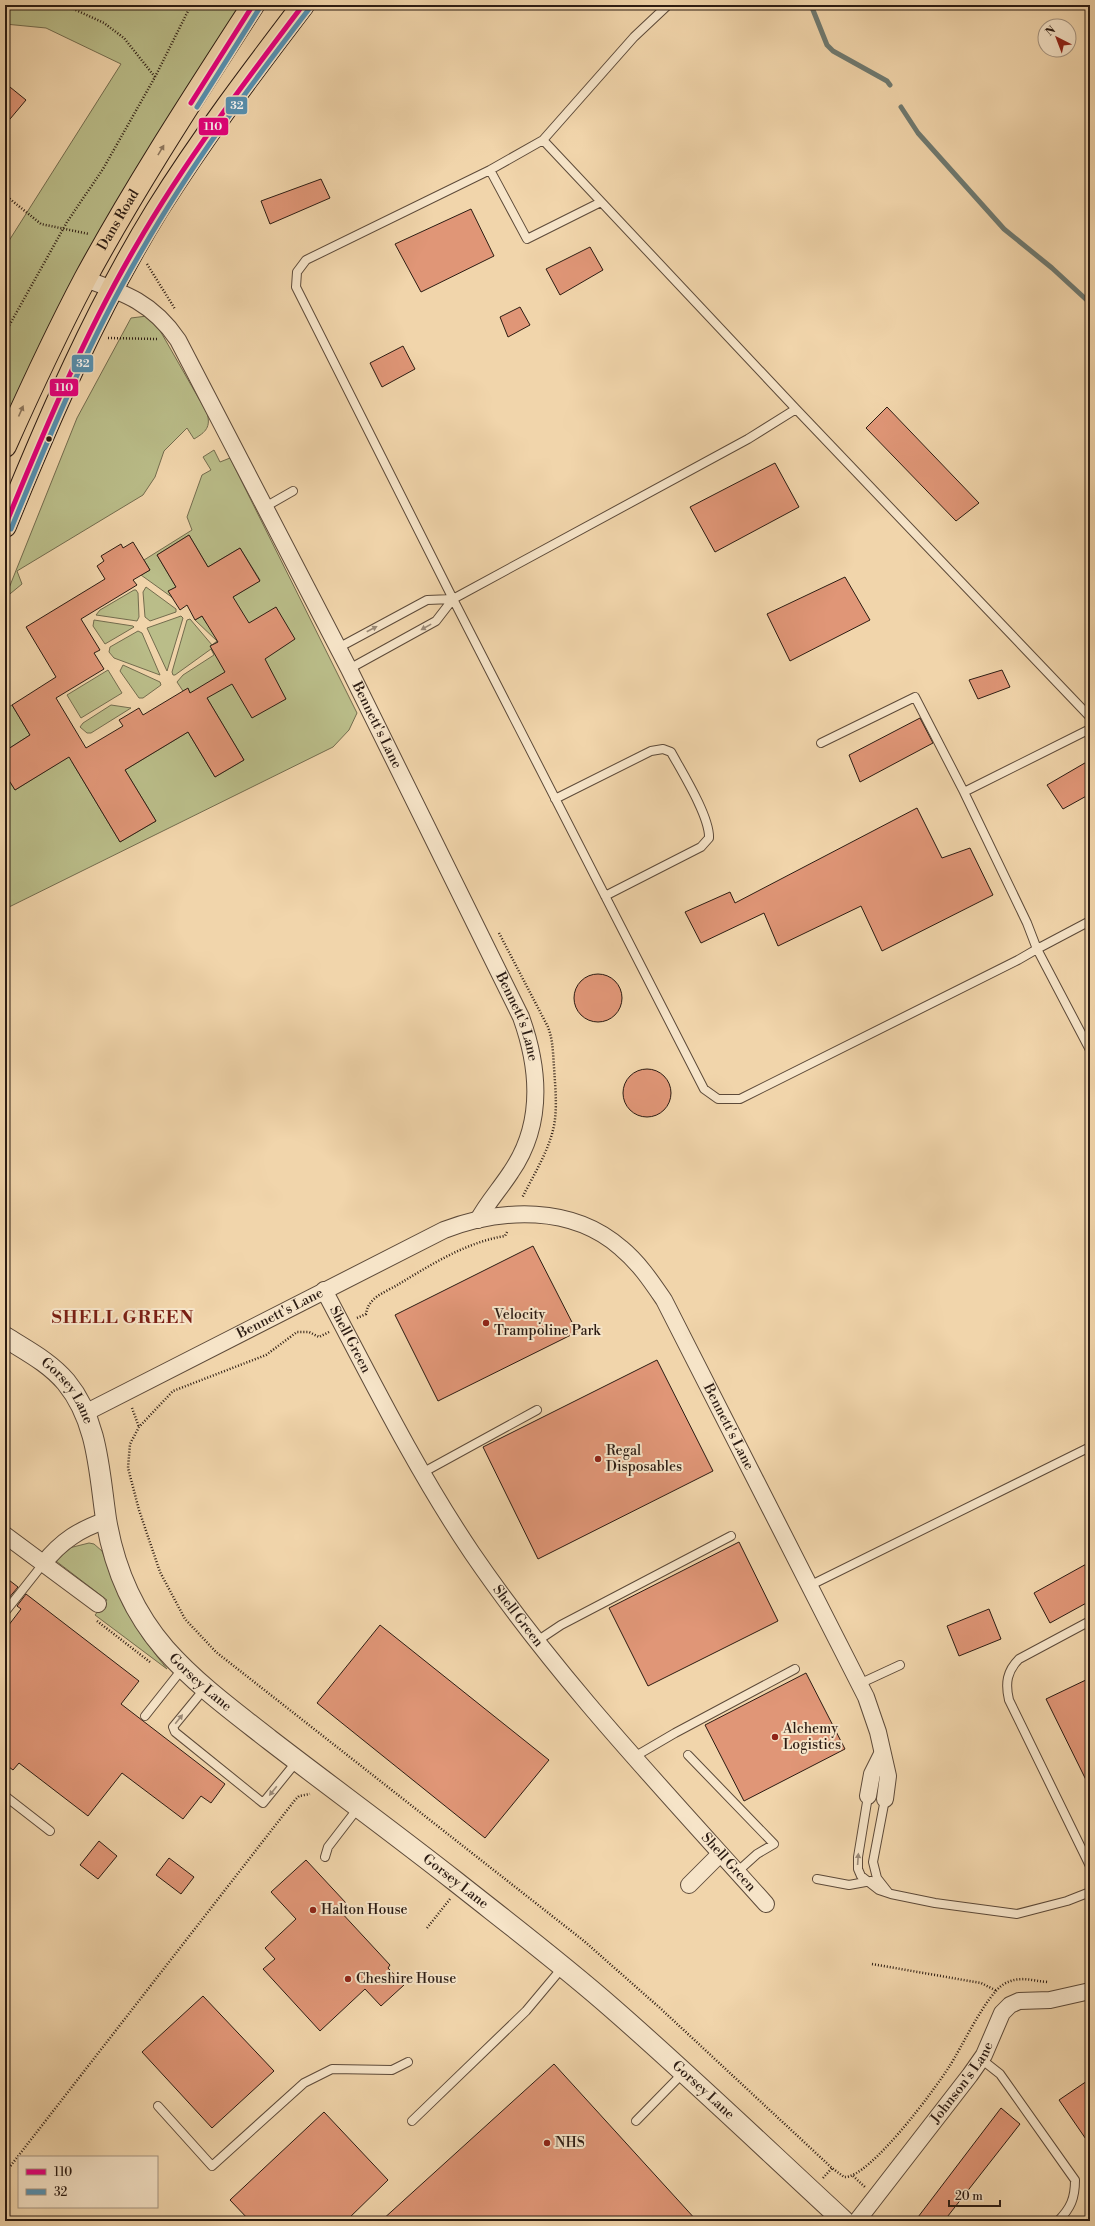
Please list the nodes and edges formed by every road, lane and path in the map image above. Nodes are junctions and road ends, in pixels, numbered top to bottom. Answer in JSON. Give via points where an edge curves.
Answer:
{"nodes":[{"id":1,"x":66,"y":5,"type":"edge"},
{"id":2,"x":191,"y":5,"type":"edge"},
{"id":3,"x":253,"y":5,"type":"edge"},
{"id":4,"x":303,"y":5,"type":"edge"},
{"id":5,"x":668,"y":5,"type":"edge"},
{"id":6,"x":155,"y":77,"type":"junction"},
{"id":7,"x":543,"y":140,"type":"junction"},
{"id":8,"x":490,"y":170,"type":"junction"},
{"id":9,"x":5,"y":195,"type":"edge"},
{"id":10,"x":601,"y":202,"type":"junction"},
{"id":11,"x":63,"y":230,"type":"junction"},
{"id":12,"x":95,"y":235,"type":"dead end"},
{"id":13,"x":85,"y":279,"type":"junction"},
{"id":14,"x":113,"y":289,"type":"junction"},
{"id":15,"x":5,"y":333,"type":"edge"},
{"id":16,"x":102,"y":338,"type":"dead end"},
{"id":17,"x":160,"y":340,"type":"dead end"},
{"id":18,"x":796,"y":409,"type":"junction"},
{"id":19,"x":5,"y":446,"type":"edge"},
{"id":20,"x":293,"y":491,"type":"dead end"},
{"id":21,"x":264,"y":507,"type":"junction"},
{"id":22,"x":5,"y":526,"type":"edge"},
{"id":23,"x":453,"y":599,"type":"junction"},
{"id":24,"x":338,"y":648,"type":"junction"},
{"id":25,"x":348,"y":669,"type":"junction"},
{"id":26,"x":1090,"y":717,"type":"edge"},
{"id":27,"x":1090,"y":729,"type":"edge"},
{"id":28,"x":821,"y":743,"type":"dead end"},
{"id":29,"x":964,"y":792,"type":"junction"},
{"id":30,"x":555,"y":799,"type":"junction"},
{"id":31,"x":605,"y":896,"type":"junction"},
{"id":32,"x":1090,"y":921,"type":"edge"},
{"id":33,"x":1036,"y":949,"type":"junction"},
{"id":34,"x":1090,"y":1050,"type":"edge"},
{"id":35,"x":478,"y":1220,"type":"junction"},
{"id":36,"x":505,"y":1236,"type":"dead end"},
{"id":37,"x":324,"y":1290,"type":"junction"},
{"id":38,"x":366,"y":1314,"type":"dead end"},
{"id":39,"x":319,"y":1337,"type":"dead end"},
{"id":40,"x":10,"y":1344,"type":"edge"},
{"id":41,"x":128,"y":1392,"type":"junction"},
{"id":42,"x":537,"y":1410,"type":"dead end"},
{"id":43,"x":85,"y":1413,"type":"junction"},
{"id":44,"x":139,"y":1427,"type":"junction"},
{"id":45,"x":1090,"y":1447,"type":"edge"},
{"id":46,"x":422,"y":1473,"type":"junction"},
{"id":47,"x":107,"y":1520,"type":"junction"},
{"id":48,"x":5,"y":1535,"type":"edge"},
{"id":49,"x":731,"y":1536,"type":"dead end"},
{"id":50,"x":43,"y":1564,"type":"junction"},
{"id":51,"x":809,"y":1586,"type":"junction"},
{"id":52,"x":98,"y":1604,"type":"joint"},
{"id":53,"x":5,"y":1612,"type":"edge"},
{"id":54,"x":1090,"y":1621,"type":"edge"},
{"id":55,"x":537,"y":1641,"type":"junction"},
{"id":56,"x":900,"y":1665,"type":"dead end"},
{"id":57,"x":155,"y":1666,"type":"dead end"},
{"id":58,"x":183,"y":1668,"type":"junction"},
{"id":59,"x":796,"y":1669,"type":"dead end"},
{"id":60,"x":859,"y":1684,"type":"junction"},
{"id":61,"x":205,"y":1688,"type":"junction"},
{"id":62,"x":145,"y":1716,"type":"dead end"},
{"id":63,"x":882,"y":1754,"type":"junction"},
{"id":64,"x":688,"y":1755,"type":"dead end"},
{"id":65,"x":634,"y":1757,"type":"junction"},
{"id":66,"x":297,"y":1761,"type":"junction"},
{"id":67,"x":326,"y":1783,"type":"junction"},
{"id":68,"x":5,"y":1796,"type":"edge"},
{"id":69,"x":868,"y":1796,"type":"joint"},
{"id":70,"x":885,"y":1799,"type":"joint"},
{"id":71,"x":359,"y":1807,"type":"junction"},
{"id":72,"x":50,"y":1831,"type":"dead end"},
{"id":73,"x":720,"y":1854,"type":"junction"},
{"id":74,"x":325,"y":1857,"type":"dead end"},
{"id":75,"x":1090,"y":1866,"type":"edge"},
{"id":76,"x":737,"y":1872,"type":"junction"},
{"id":77,"x":877,"y":1878,"type":"junction"},
{"id":78,"x":817,"y":1879,"type":"dead end"},
{"id":79,"x":869,"y":1882,"type":"junction"},
{"id":80,"x":689,"y":1885,"type":"dead end"},
{"id":81,"x":462,"y":1886,"type":"junction"},
{"id":82,"x":1090,"y":1892,"type":"edge"},
{"id":83,"x":890,"y":1894,"type":"junction"},
{"id":84,"x":766,"y":1904,"type":"dead end"},
{"id":85,"x":427,"y":1928,"type":"dead end"},
{"id":86,"x":872,"y":1964,"type":"dead end"},
{"id":87,"x":562,"y":1968,"type":"junction"},
{"id":88,"x":1053,"y":1982,"type":"dead end"},
{"id":89,"x":992,"y":1988,"type":"dead end"},
{"id":90,"x":1090,"y":1991,"type":"edge"},
{"id":91,"x":982,"y":2059,"type":"junction"},
{"id":92,"x":408,"y":2062,"type":"dead end"},
{"id":93,"x":684,"y":2073,"type":"junction"},
{"id":94,"x":158,"y":2106,"type":"dead end"},
{"id":95,"x":412,"y":2121,"type":"dead end"},
{"id":96,"x":636,"y":2121,"type":"dead end"},
{"id":97,"x":18,"y":2156,"type":"edge"},
{"id":98,"x":18,"y":2156,"type":"edge"},
{"id":99,"x":5,"y":2173,"type":"edge"},
{"id":100,"x":844,"y":2221,"type":"edge"},
{"id":101,"x":857,"y":2221,"type":"edge"},
{"id":102,"x":1058,"y":2221,"type":"edge"}],
"edges":[{"from":1,"to":6,"type":"path","via":[[104,23],[124,38]]},
{"from":2,"to":6,"type":"path"},
{"from":13,"to":3,"type":"main road","name":"Dans Road","one_way":true,"via":[[165,144]]},
{"from":4,"to":14,"type":"main road","name":"Dans Road","via":[[211,126],[157,211]]},
{"from":5,"to":7,"type":"lane","via":[[634,37]]},
{"from":6,"to":11,"type":"path","via":[[104,169]]},
{"from":7,"to":8,"type":"lane"},
{"from":7,"to":10,"type":"lane"},
{"from":8,"to":10,"type":"lane","via":[[527,239]]},
{"from":8,"to":23,"type":"lane","via":[[306,260],[297,272],[296,287]]},
{"from":9,"to":11,"type":"path","via":[[40,224]]},
{"from":10,"to":18,"type":"lane"},
{"from":11,"to":12,"type":"path"},
{"from":11,"to":15,"type":"path"},
{"from":13,"to":14,"type":"street","name":"Bennett's Lane"},
{"from":19,"to":13,"type":"main road","name":"Dans Road","one_way":true,"via":[[46,355]]},
{"from":14,"to":21,"type":"street","name":"Bennett's Lane","via":[[144,304],[171,330]]},
{"from":14,"to":22,"type":"main road","name":"Dans Road","via":[[68,380]]},
{"from":16,"to":17,"type":"path"},
{"from":18,"to":23,"type":"lane","via":[[748,439]]},
{"from":18,"to":26,"type":"lane"},
{"from":20,"to":21,"type":"lane"},
{"from":21,"to":24,"type":"street","name":"Bennett's Lane"},
{"from":24,"to":23,"type":"lane","one_way":true,"via":[[428,600]]},
{"from":23,"to":25,"type":"lane","one_way":true,"via":[[436,621]]},
{"from":23,"to":30,"type":"lane"},
{"from":24,"to":25,"type":"street","name":"Bennett's Lane"},
{"from":25,"to":35,"type":"street","name":"Bennett's Lane","via":[[512,997],[529,1039],[536,1084],[533,1124],[528,1141],[511,1172]]},
{"from":27,"to":29,"type":"lane"},
{"from":28,"to":29,"type":"lane","via":[[915,697]]},
{"from":29,"to":33,"type":"lane","via":[[1027,922]]},
{"from":30,"to":31,"type":"lane"},
{"from":30,"to":31,"type":"lane","via":[[651,751],[663,750],[671,752],[695,798],[710,830],[709,838],[701,847]]},
{"from":31,"to":33,"type":"lane","via":[[704,1089],[718,1099],[740,1099],[1011,964]]},
{"from":32,"to":33,"type":"lane"},
{"from":33,"to":34,"type":"lane"},
{"from":35,"to":37,"type":"street","name":"Bennett's Lane","via":[[444,1230]]},
{"from":35,"to":51,"type":"street","name":"Bennett's Lane","via":[[532,1214],[569,1219],[604,1235],[636,1262],[664,1300]]},
{"from":36,"to":38,"type":"path","via":[[459,1251],[407,1279],[373,1301]]},
{"from":37,"to":41,"type":"street","name":"Bennett's Lane"},
{"from":37,"to":46,"type":"street","name":"Shell Green"},
{"from":39,"to":44,"type":"path","via":[[309,1332],[297,1332],[266,1355],[173,1391]]},
{"from":40,"to":43,"type":"street","name":"Gorsey Lane","via":[[34,1354],[58,1374]]},
{"from":41,"to":43,"type":"street","name":"Bennett's Lane"},
{"from":41,"to":44,"type":"path"},
{"from":42,"to":46,"type":"lane"},
{"from":43,"to":47,"type":"street","name":"Gorsey Lane","via":[[98,1452]]},
{"from":44,"to":88,"type":"path","via":[[130,1444],[127,1461],[139,1510],[167,1587],[185,1619],[198,1634],[216,1652],[596,1951],[841,2176],[848,2178],[863,2170],[906,2125],[948,2069],[997,1989],[1016,1978]]},
{"from":45,"to":51,"type":"lane"},
{"from":46,"to":55,"type":"street","name":"Shell Green","via":[[472,1552]]},
{"from":47,"to":50,"type":"street","via":[[78,1531],[65,1540]]},
{"from":47,"to":58,"type":"street","name":"Gorsey Lane","via":[[119,1570],[127,1590],[150,1629]]},
{"from":48,"to":50,"type":"street"},
{"from":49,"to":55,"type":"lane","via":[[561,1625]]},
{"from":50,"to":52,"type":"street"},
{"from":50,"to":53,"type":"lane"},
{"from":51,"to":60,"type":"street","name":"Bennett's Lane"},
{"from":52,"to":57,"type":"path","via":[[90,1615]]},
{"from":54,"to":75,"type":"lane","via":[[1019,1659],[1012,1666],[1007,1689],[1009,1700]]},
{"from":55,"to":65,"type":"street","name":"Shell Green"},
{"from":56,"to":60,"type":"lane"},
{"from":58,"to":61,"type":"street","name":"Gorsey Lane"},
{"from":58,"to":62,"type":"lane"},
{"from":59,"to":65,"type":"lane"},
{"from":60,"to":63,"type":"street","name":"Bennett's Lane","via":[[872,1712]]},
{"from":61,"to":66,"type":"street","name":"Gorsey Lane"},
{"from":66,"to":61,"type":"lane","one_way":true,"via":[[263,1803],[175,1732],[173,1727]]},
{"from":63,"to":69,"type":"street","via":[[872,1774]]},
{"from":63,"to":70,"type":"street","name":"Bennett's Lane","via":[[888,1776]]},
{"from":64,"to":76,"type":"lane","via":[[774,1844],[757,1854]]},
{"from":65,"to":73,"type":"street","name":"Shell Green"},
{"from":66,"to":67,"type":"street","name":"Gorsey Lane"},
{"from":67,"to":71,"type":"street","name":"Gorsey Lane"},
{"from":67,"to":98,"type":"path","via":[[319,1792],[299,1796],[295,1800]]},
{"from":68,"to":72,"type":"lane"},
{"from":79,"to":69,"type":"lane","one_way":true,"via":[[861,1876],[858,1869]]},
{"from":70,"to":77,"type":"lane","name":"Bennett's Lane","via":[[873,1862]]},
{"from":71,"to":74,"type":"lane","via":[[328,1846]]},
{"from":71,"to":81,"type":"street","name":"Gorsey Lane"},
{"from":73,"to":76,"type":"street","name":"Shell Green"},
{"from":73,"to":80,"type":"street"},
{"from":76,"to":84,"type":"street","name":"Shell Green"},
{"from":77,"to":79,"type":"lane"},
{"from":77,"to":83,"type":"lane","name":"Bennett's Lane"},
{"from":78,"to":79,"type":"lane","via":[[849,1885]]},
{"from":79,"to":83,"type":"lane"},
{"from":81,"to":85,"type":"path"},
{"from":81,"to":87,"type":"street","name":"Gorsey Lane"},
{"from":82,"to":83,"type":"lane","via":[[1017,1914]]},
{"from":86,"to":89,"type":"path","via":[[965,1980]]},
{"from":87,"to":93,"type":"street","name":"Gorsey Lane"},
{"from":87,"to":95,"type":"lane","via":[[526,2011]]},
{"from":90,"to":91,"type":"street","name":"Johnson's Lane","via":[[1050,2000],[1019,2001],[1010,2005],[1002,2013]]},
{"from":91,"to":101,"type":"street","name":"Johnson's Lane"},
{"from":91,"to":102,"type":"lane","via":[[1000,2074],[1075,2180],[1075,2195],[1068,2210]]},
{"from":92,"to":94,"type":"lane","via":[[392,2070],[332,2069],[304,2083],[212,2166]]},
{"from":93,"to":96,"type":"lane"},
{"from":93,"to":100,"type":"street","name":"Gorsey Lane"},
{"from":97,"to":99,"type":"path"}]}
